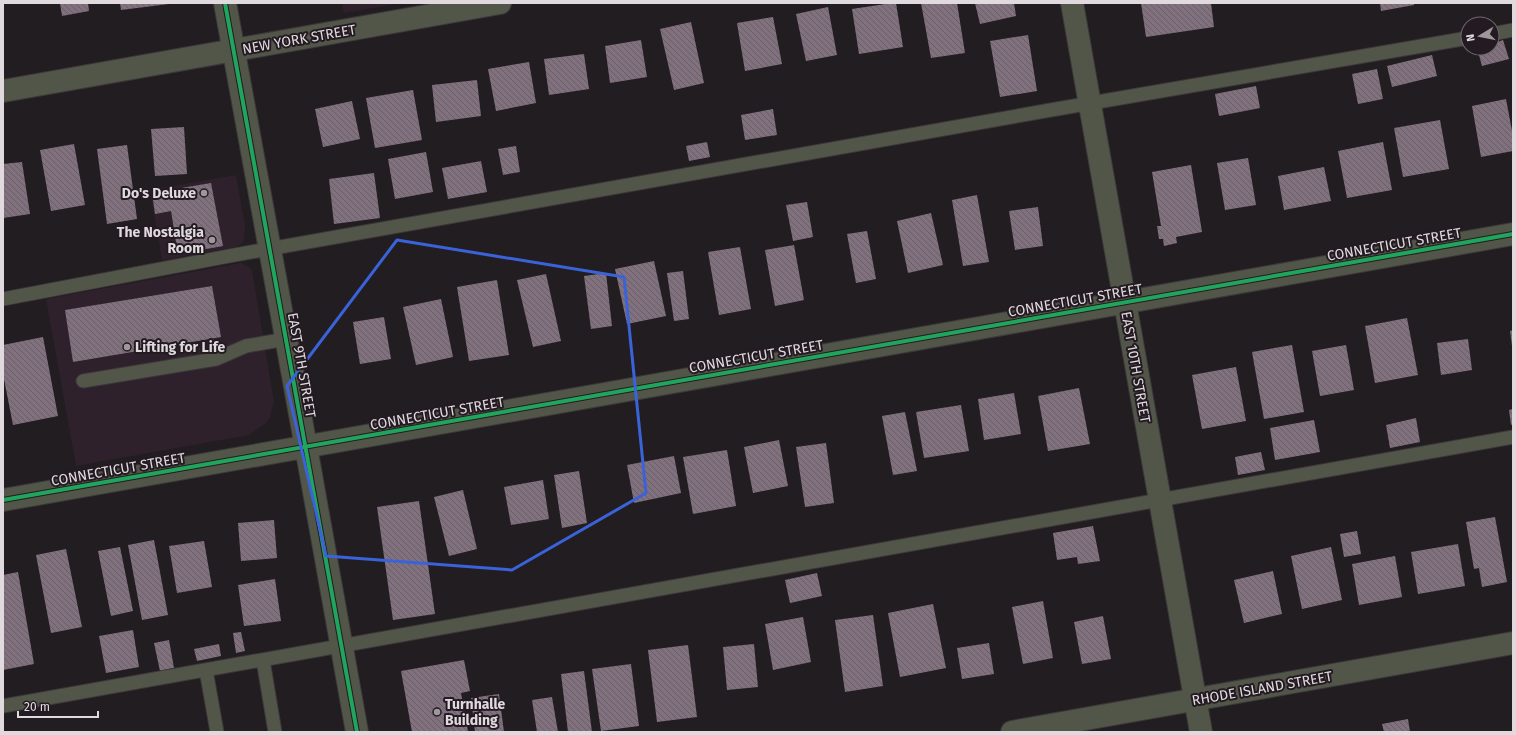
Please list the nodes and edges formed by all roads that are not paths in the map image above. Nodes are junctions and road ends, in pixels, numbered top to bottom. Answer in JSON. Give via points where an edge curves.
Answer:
{"nodes":[{"id":1,"x":225,"y":3,"type":"edge"},
{"id":2,"x":500,"y":3,"type":"edge"},
{"id":3,"x":1072,"y":3,"type":"edge"},
{"id":4,"x":1513,"y":30,"type":"edge"},
{"id":5,"x":1500,"y":32,"type":"edge"},
{"id":6,"x":1460,"y":39,"type":"edge"},
{"id":7,"x":234,"y":50,"type":"junction"},
{"id":8,"x":3,"y":91,"type":"edge"},
{"id":9,"x":1089,"y":103,"type":"junction"},
{"id":10,"x":1513,"y":234,"type":"edge"},
{"id":11,"x":270,"y":249,"type":"junction"},
{"id":12,"x":3,"y":299,"type":"edge"},
{"id":13,"x":1125,"y":303,"type":"junction"},
{"id":14,"x":286,"y":339,"type":"junction"},
{"id":15,"x":83,"y":381,"type":"dead end"},
{"id":16,"x":1513,"y":438,"type":"edge"},
{"id":17,"x":306,"y":447,"type":"junction"},
{"id":18,"x":3,"y":500,"type":"edge"},
{"id":19,"x":1160,"y":500,"type":"junction"},
{"id":20,"x":1513,"y":643,"type":"edge"},
{"id":21,"x":341,"y":646,"type":"junction"},
{"id":22,"x":263,"y":660,"type":"junction"},
{"id":23,"x":206,"y":670,"type":"junction"},
{"id":24,"x":1195,"y":700,"type":"junction"},
{"id":25,"x":3,"y":706,"type":"edge"},
{"id":26,"x":217,"y":732,"type":"edge"},
{"id":27,"x":275,"y":732,"type":"edge"},
{"id":28,"x":356,"y":732,"type":"edge"},
{"id":29,"x":1012,"y":732,"type":"edge"},
{"id":30,"x":1201,"y":732,"type":"edge"}],
"edges":[{"from":1,"to":7,"type":"street","name":"EAST 9TH STREET"},
{"from":2,"to":7,"type":"street","name":"NEW YORK STREET"},
{"from":3,"to":9,"type":"street","name":"EAST 10TH STREET"},
{"from":4,"to":5,"type":"lane"},
{"from":6,"to":9,"type":"lane"},
{"from":7,"to":8,"type":"street","name":"NEW YORK STREET"},
{"from":7,"to":11,"type":"street","name":"EAST 9TH STREET"},
{"from":9,"to":11,"type":"lane"},
{"from":9,"to":13,"type":"street","name":"EAST 10TH STREET"},
{"from":10,"to":13,"type":"street","name":"CONNECTICUT STREET"},
{"from":11,"to":12,"type":"lane"},
{"from":11,"to":14,"type":"street","name":"EAST 9TH STREET"},
{"from":13,"to":17,"type":"street","name":"CONNECTICUT STREET"},
{"from":13,"to":19,"type":"street","name":"EAST 10TH STREET"},
{"from":14,"to":15,"type":"lane","via":[[246,346],[216,359]]},
{"from":14,"to":17,"type":"street","name":"EAST 9TH STREET"},
{"from":16,"to":19,"type":"lane"},
{"from":17,"to":18,"type":"street","name":"CONNECTICUT STREET"},
{"from":17,"to":21,"type":"street","name":"EAST 9TH STREET"},
{"from":19,"to":21,"type":"lane"},
{"from":19,"to":24,"type":"street","name":"EAST 10TH STREET"},
{"from":20,"to":24,"type":"street","name":"RHODE ISLAND STREET"},
{"from":21,"to":22,"type":"lane"},
{"from":21,"to":28,"type":"street","name":"EAST 9TH STREET"},
{"from":22,"to":23,"type":"lane"},
{"from":22,"to":27,"type":"lane"},
{"from":23,"to":25,"type":"lane"},
{"from":23,"to":26,"type":"lane"},
{"from":24,"to":29,"type":"street","name":"RHODE ISLAND STREET"},
{"from":24,"to":30,"type":"street","name":"EAST 10TH STREET"}]}
